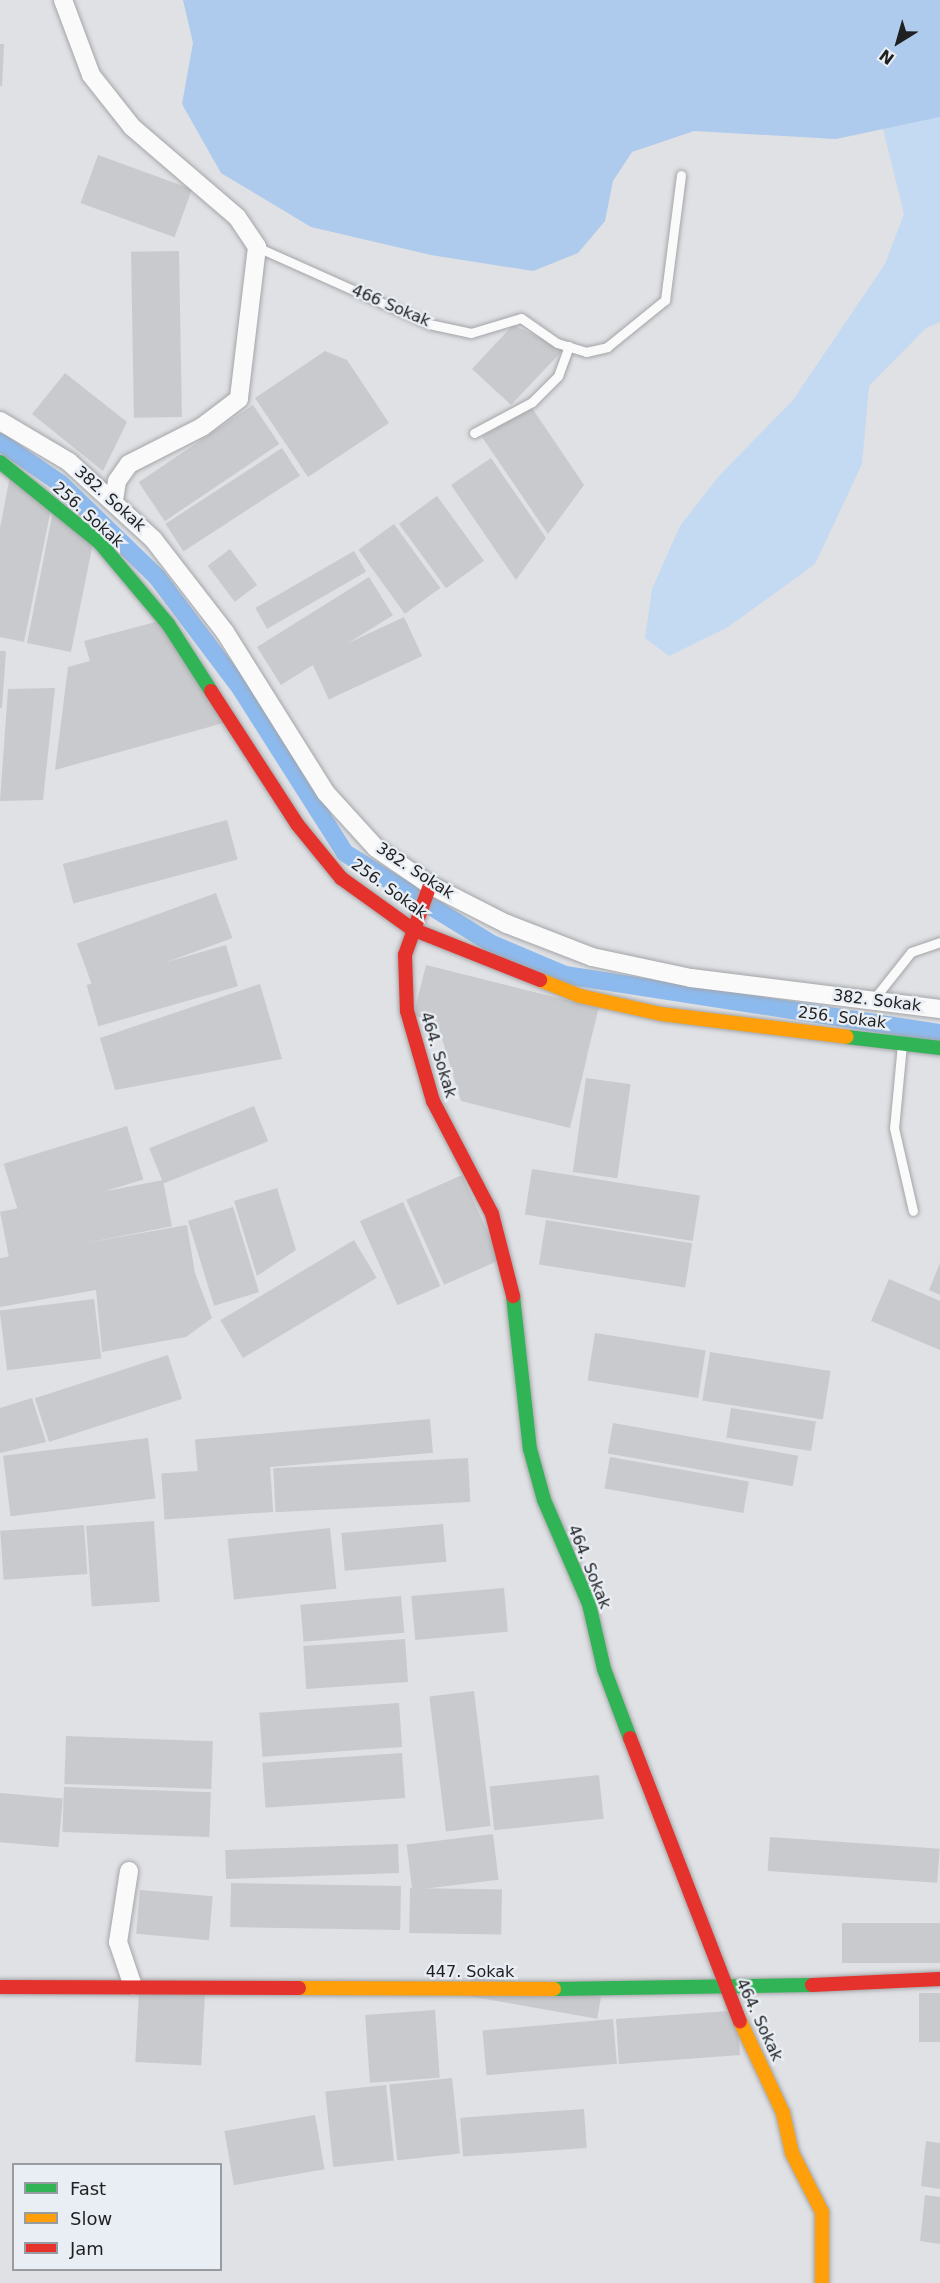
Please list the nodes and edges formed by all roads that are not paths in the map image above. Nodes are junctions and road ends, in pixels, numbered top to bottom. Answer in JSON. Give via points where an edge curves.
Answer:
{"nodes":[{"id":1,"x":63,"y":0,"type":"edge"},
{"id":2,"x":681,"y":175,"type":"dead end"},
{"id":3,"x":257,"y":247,"type":"junction"},
{"id":4,"x":569,"y":346,"type":"junction"},
{"id":5,"x":0,"y":422,"type":"edge"},
{"id":6,"x":474,"y":433,"type":"dead end"},
{"id":7,"x":0,"y":462,"type":"edge"},
{"id":8,"x":114,"y":500,"type":"junction"},
{"id":9,"x":429,"y":886,"type":"junction"},
{"id":10,"x":412,"y":929,"type":"junction"},
{"id":11,"x":940,"y":942,"type":"edge"},
{"id":12,"x":873,"y":1000,"type":"junction"},
{"id":13,"x":940,"y":1009,"type":"edge"},
{"id":14,"x":903,"y":1042,"type":"junction"},
{"id":15,"x":940,"y":1048,"type":"edge"},
{"id":16,"x":913,"y":1211,"type":"dead end"},
{"id":17,"x":129,"y":1871,"type":"dead end"},
{"id":18,"x":940,"y":1978,"type":"edge"},
{"id":19,"x":133,"y":1986,"type":"junction"},
{"id":20,"x":0,"y":1987,"type":"edge"},
{"id":21,"x":725,"y":1989,"type":"junction"},
{"id":22,"x":822,"y":2283,"type":"edge"}],
"edges":[{"from":1,"to":3,"type":"street","via":[[91,75],[132,127],[237,217]]},
{"from":2,"to":4,"type":"lane","name":"466 Sokak","via":[[671,286],[665,300],[607,347],[586,352]]},
{"from":3,"to":4,"type":"lane","name":"466 Sokak","via":[[429,324],[471,333],[521,318]]},
{"from":3,"to":8,"type":"street","via":[[239,399],[201,427],[129,464],[117,481]]},
{"from":4,"to":6,"type":"lane","via":[[558,376],[532,402]]},
{"from":5,"to":8,"type":"street","name":"382. Sokak","via":[[69,462]]},
{"from":7,"to":10,"type":"street","name":"256. Sokak","via":[[99,543],[168,624],[304,833],[341,878]]},
{"from":8,"to":9,"type":"street","name":"382. Sokak","via":[[153,539],[225,632],[326,793],[376,848]]},
{"from":9,"to":10,"type":"street","name":"464. Sokak"},
{"from":9,"to":12,"type":"street","name":"382. Sokak","via":[[507,924],[592,957],[691,978]]},
{"from":10,"to":14,"type":"street","name":"256. Sokak","via":[[580,996],[661,1014]]},
{"from":10,"to":21,"type":"street","name":"464. Sokak","via":[[405,955],[407,1011],[433,1101],[492,1214],[511,1276],[530,1449],[544,1500],[589,1604],[604,1669]]},
{"from":11,"to":12,"type":"lane","via":[[911,952]]},
{"from":12,"to":13,"type":"street","name":"382. Sokak"},
{"from":14,"to":15,"type":"street","name":"256. Sokak"},
{"from":14,"to":16,"type":"lane","via":[[894,1128]]},
{"from":17,"to":19,"type":"street","via":[[118,1942]]},
{"from":18,"to":21,"type":"street","name":"447. Sokak"},
{"from":19,"to":20,"type":"street","name":"447. Sokak"},
{"from":19,"to":21,"type":"street","name":"447. Sokak"},
{"from":21,"to":22,"type":"street","name":"464. Sokak","via":[[783,2113],[792,2153],[822,2212]]}]}
